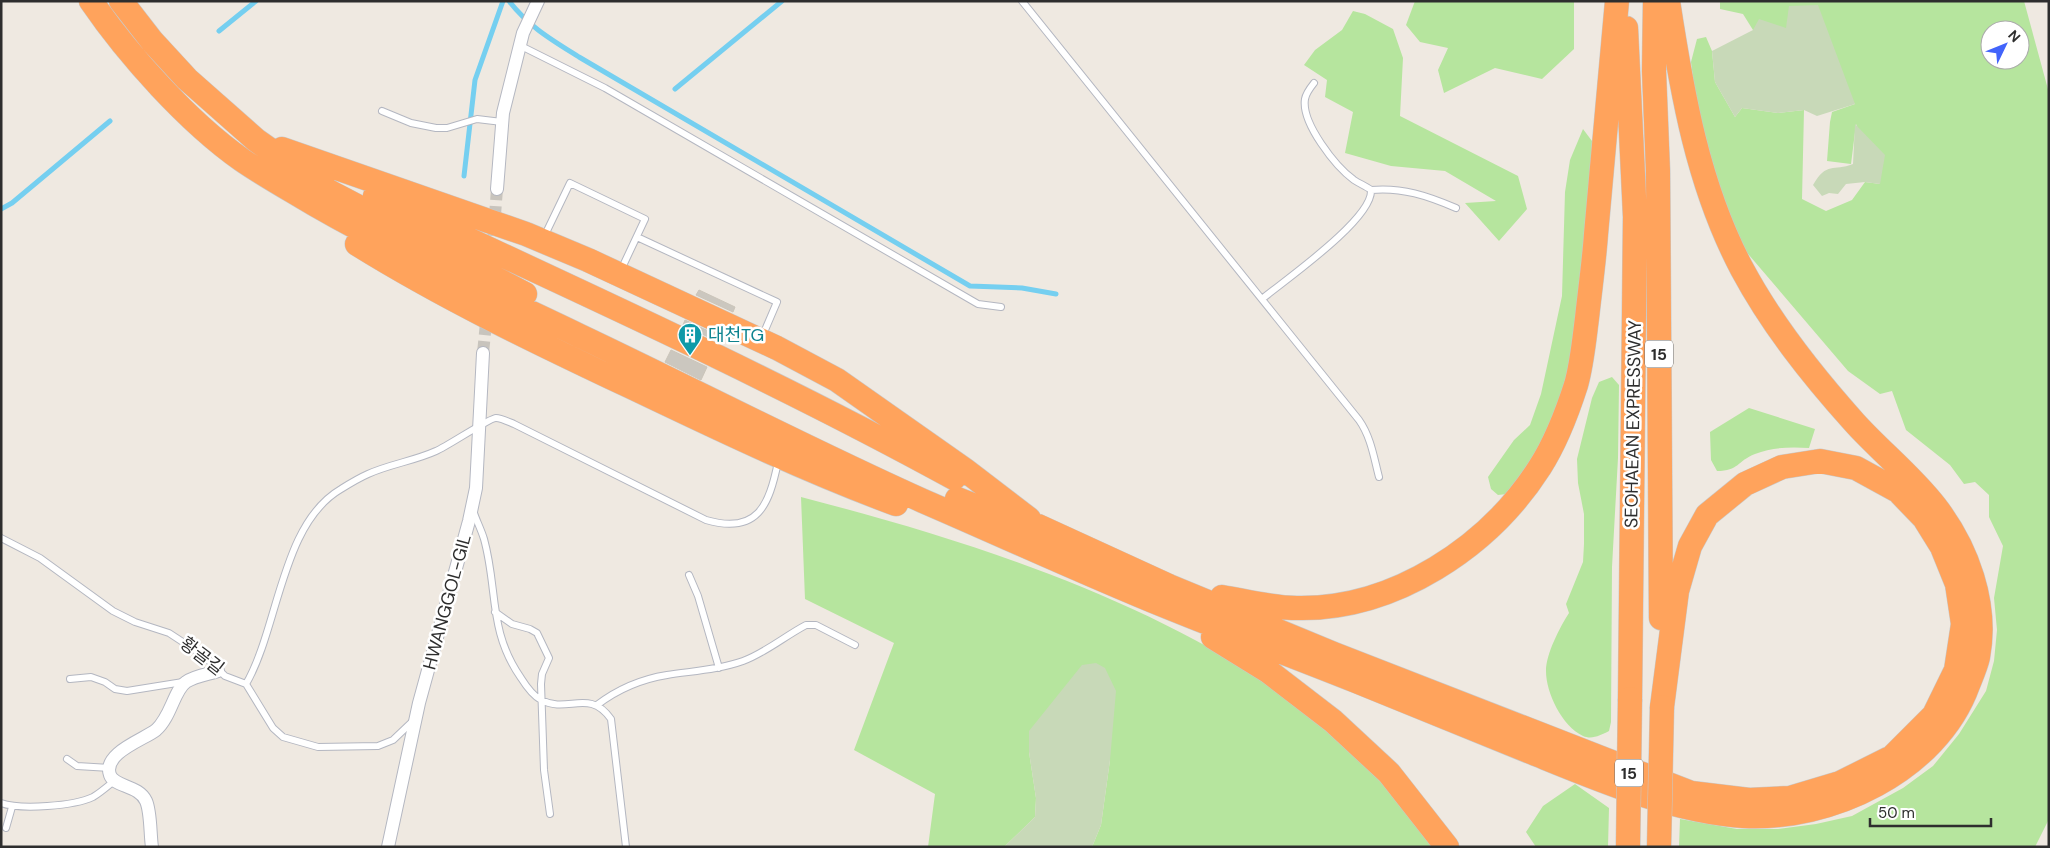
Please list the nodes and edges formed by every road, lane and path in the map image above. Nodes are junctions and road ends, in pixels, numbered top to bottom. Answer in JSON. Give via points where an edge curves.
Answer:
{"nodes":[{"id":1,"x":91,"y":1,"type":"edge"},
{"id":2,"x":121,"y":1,"type":"edge"},
{"id":3,"x":538,"y":1,"type":"edge"},
{"id":4,"x":1022,"y":1,"type":"edge"},
{"id":5,"x":1616,"y":1,"type":"edge"},
{"id":6,"x":1625,"y":1,"type":"edge"},
{"id":7,"x":1655,"y":1,"type":"edge"},
{"id":8,"x":1668,"y":1,"type":"edge"},
{"id":9,"x":521,"y":39,"type":"junction"},
{"id":10,"x":1314,"y":82,"type":"dead end"},
{"id":11,"x":382,"y":111,"type":"dead end"},
{"id":12,"x":502,"y":122,"type":"junction"},
{"id":13,"x":256,"y":140,"type":"junction"},
{"id":14,"x":242,"y":161,"type":"junction"},
{"id":15,"x":497,"y":189,"type":"tunnel mouth"},
{"id":16,"x":1371,"y":190,"type":"junction"},
{"id":17,"x":1456,"y":208,"type":"dead end"},
{"id":18,"x":637,"y":237,"type":"junction"},
{"id":19,"x":542,"y":241,"type":"junction"},
{"id":20,"x":619,"y":274,"type":"junction"},
{"id":21,"x":1262,"y":299,"type":"junction"},
{"id":22,"x":1002,"y":307,"type":"dead end"},
{"id":23,"x":760,"y":340,"type":"junction"},
{"id":24,"x":483,"y":353,"type":"tunnel mouth"},
{"id":25,"x":480,"y":425,"type":"junction"},
{"id":26,"x":780,"y":457,"type":"junction"},
{"id":27,"x":1379,"y":477,"type":"dead end"},
{"id":28,"x":472,"y":507,"type":"junction"},
{"id":29,"x":1038,"y":526,"type":"junction"},
{"id":30,"x":999,"y":534,"type":"junction"},
{"id":31,"x":1,"y":538,"type":"edge"},
{"id":32,"x":689,"y":575,"type":"dead end"},
{"id":33,"x":1163,"y":595,"type":"junction"},
{"id":34,"x":495,"y":612,"type":"junction"},
{"id":35,"x":855,"y":645,"type":"dead end"},
{"id":36,"x":719,"y":668,"type":"junction"},
{"id":37,"x":218,"y":671,"type":"junction"},
{"id":38,"x":70,"y":679,"type":"dead end"},
{"id":39,"x":186,"y":682,"type":"junction"},
{"id":40,"x":246,"y":684,"type":"junction"},
{"id":41,"x":542,"y":700,"type":"junction"},
{"id":42,"x":597,"y":705,"type":"junction"},
{"id":43,"x":1662,"y":707,"type":"junction"},
{"id":44,"x":417,"y":716,"type":"junction"},
{"id":45,"x":67,"y":759,"type":"dead end"},
{"id":46,"x":110,"y":768,"type":"junction"},
{"id":47,"x":114,"y":781,"type":"junction"},
{"id":48,"x":1,"y":803,"type":"edge"},
{"id":49,"x":12,"y":807,"type":"junction"},
{"id":50,"x":550,"y":814,"type":"dead end"},
{"id":51,"x":6,"y":828,"type":"dead end"},
{"id":52,"x":152,"y":847,"type":"edge"},
{"id":53,"x":388,"y":847,"type":"edge"},
{"id":54,"x":626,"y":847,"type":"edge"},
{"id":55,"x":1447,"y":847,"type":"edge"},
{"id":56,"x":1628,"y":847,"type":"edge"},
{"id":57,"x":1659,"y":847,"type":"edge"}],
"edges":[{"from":1,"to":14,"type":"highway","via":[[159,84],[207,132]]},
{"from":2,"to":13,"type":"highway","via":[[188,79]]},
{"from":3,"to":9,"type":"street"},
{"from":4,"to":21,"type":"lane"},
{"from":5,"to":33,"type":"highway","via":[[1584,347],[1563,424],[1540,467],[1512,504],[1447,563],[1378,596],[1298,608]]},
{"from":6,"to":56,"type":"highway","name":"SEOHAEAN EXPRESSWAY","number":"15","bridge":true,"via":[[1635,217]]},
{"from":7,"to":43,"type":"highway","name":"SEOHAEAN EXPRESSWAY","number":"15"},
{"from":8,"to":33,"type":"highway","via":[[1693,139],[1738,262],[1771,321],[1815,379],[1933,503],[1956,536],[1972,575],[1981,622],[1978,657],[1965,696],[1946,728],[1913,760],[1881,782],[1833,805],[1781,815],[1747,816],[1693,810],[1584,774]]},
{"from":9,"to":12,"type":"street"},
{"from":9,"to":22,"type":"lane","via":[[978,304]]},
{"from":10,"to":16,"type":"lane","via":[[1305,99],[1305,113],[1316,134],[1336,162],[1354,180]]},
{"from":11,"to":12,"type":"lane","via":[[411,123],[436,128],[471,120]]},
{"from":12,"to":15,"type":"street"},
{"from":13,"to":19,"type":"highway","via":[[474,214]]},
{"from":13,"to":29,"type":"highway","via":[[330,192],[529,296],[940,492]]},
{"from":14,"to":26,"type":"highway","via":[[294,204],[402,272],[503,326]]},
{"from":14,"to":30,"type":"highway","via":[[333,216],[454,278],[581,336],[792,440]]},
{"from":16,"to":17,"type":"lane","via":[[1408,191]]},
{"from":16,"to":21,"type":"lane","via":[[1368,204],[1357,220]]},
{"from":18,"to":19,"type":"lane","via":[[645,219],[570,183]]},
{"from":18,"to":20,"type":"lane"},
{"from":18,"to":23,"type":"lane","via":[[776,302]]},
{"from":19,"to":20,"type":"highway"},
{"from":20,"to":23,"type":"highway"},
{"from":21,"to":27,"type":"lane","via":[[1365,428]]},
{"from":23,"to":29,"type":"highway","via":[[837,380]]},
{"from":24,"to":25,"type":"street","name":"HWANGGOL-GIL"},
{"from":25,"to":26,"type":"lane","via":[[497,418],[514,424],[717,523],[746,521],[758,514],[766,505]]},
{"from":25,"to":28,"type":"street","name":"HWANGGOL-GIL"},
{"from":25,"to":40,"type":"lane","via":[[436,451],[368,474],[320,504],[292,555],[264,646]]},
{"from":26,"to":30,"type":"highway","via":[[941,521]]},
{"from":28,"to":34,"type":"lane","via":[[484,538]]},
{"from":28,"to":44,"type":"street","name":"HWANGGOL-GIL"},
{"from":29,"to":33,"type":"highway"},
{"from":30,"to":33,"type":"highway"},
{"from":31,"to":37,"type":"lane","name":"황골길","via":[[40,558],[113,610],[186,642]]},
{"from":32,"to":36,"type":"lane"},
{"from":33,"to":43,"type":"highway","via":[[1343,657],[1692,793],[1749,800],[1790,798],[1840,784],[1892,757],[1934,715],[1956,670],[1963,624],[1957,584],[1942,547],[1924,518],[1898,491],[1856,468],[1820,461],[1782,467],[1745,484],[1707,515],[1690,546],[1677,591]]},
{"from":33,"to":55,"type":"highway","via":[[1333,721],[1389,774]]},
{"from":34,"to":41,"type":"lane","via":[[503,645],[514,669],[528,689]]},
{"from":34,"to":41,"type":"lane","via":[[512,624],[537,633],[549,658],[542,674]]},
{"from":35,"to":36,"type":"lane","via":[[816,626],[806,625],[744,661]]},
{"from":36,"to":42,"type":"lane","via":[[634,683]]},
{"from":37,"to":39,"type":"street"},
{"from":37,"to":40,"type":"lane","name":"황골길"},
{"from":38,"to":39,"type":"lane","via":[[91,678],[127,691]]},
{"from":39,"to":46,"type":"street","via":[[179,689],[165,720],[149,735],[120,751]]},
{"from":40,"to":44,"type":"lane","via":[[273,728],[283,737],[318,747],[378,746],[393,740]]},
{"from":41,"to":42,"type":"lane"},
{"from":41,"to":50,"type":"lane","via":[[544,770]]},
{"from":42,"to":54,"type":"lane","via":[[611,719]]},
{"from":43,"to":57,"type":"highway","name":"SEOHAEAN EXPRESSWAY","number":"15","bridge":true},
{"from":44,"to":53,"type":"street","name":"HWANGGOL-GIL"},
{"from":45,"to":46,"type":"lane","via":[[77,766]]},
{"from":46,"to":47,"type":"street"},
{"from":47,"to":49,"type":"lane","via":[[92,797],[46,806]]},
{"from":47,"to":52,"type":"street","via":[[136,790],[146,802]]},
{"from":48,"to":49,"type":"lane"},
{"from":49,"to":51,"type":"lane"}]}
